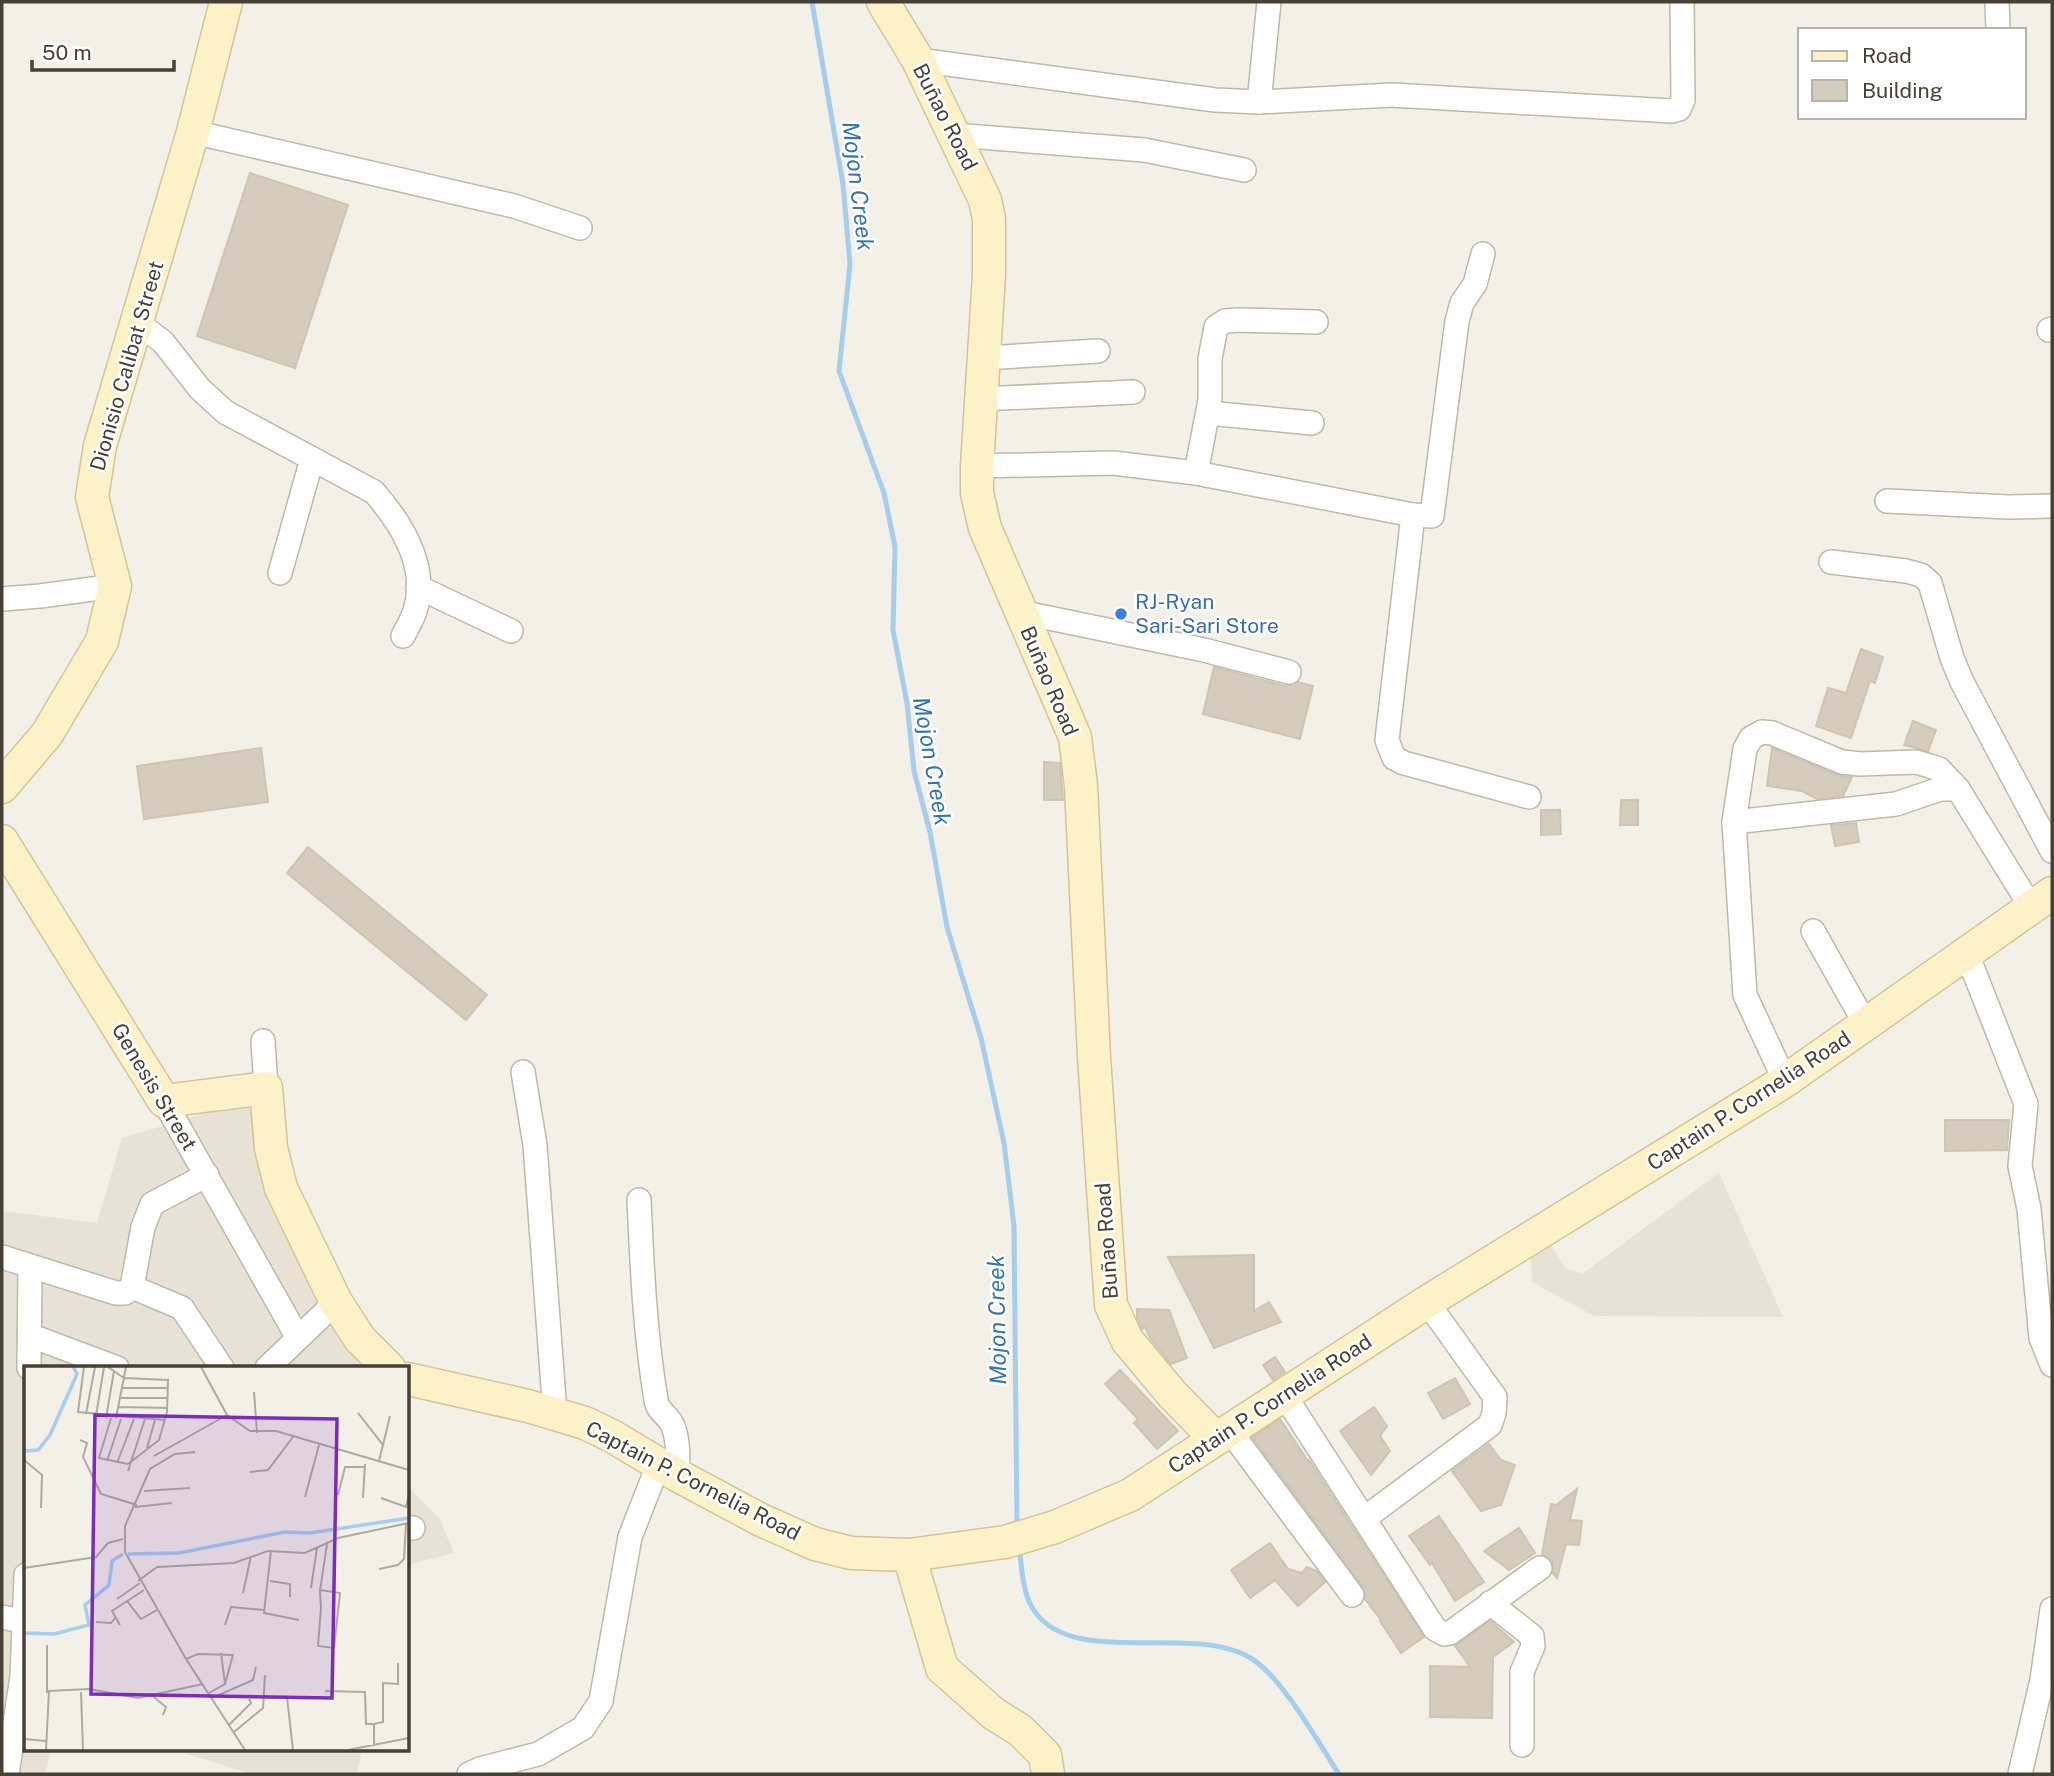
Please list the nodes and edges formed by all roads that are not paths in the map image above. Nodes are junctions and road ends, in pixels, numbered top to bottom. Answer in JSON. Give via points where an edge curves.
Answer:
{"nodes":[{"id":1,"x":226,"y":2,"type":"edge"},
{"id":2,"x":883,"y":2,"type":"edge"},
{"id":3,"x":1269,"y":2,"type":"edge"},
{"id":4,"x":1682,"y":2,"type":"edge"},
{"id":5,"x":1997,"y":2,"type":"edge"},
{"id":6,"x":1998,"y":28,"type":"edge"},
{"id":7,"x":918,"y":60,"type":"junction"},
{"id":8,"x":1259,"y":102,"type":"junction"},
{"id":9,"x":193,"y":132,"type":"junction"},
{"id":10,"x":954,"y":135,"type":"junction"},
{"id":11,"x":1244,"y":170,"type":"dead end"},
{"id":12,"x":580,"y":228,"type":"dead end"},
{"id":13,"x":1483,"y":254,"type":"dead end"},
{"id":14,"x":1316,"y":321,"type":"dead end"},
{"id":15,"x":138,"y":323,"type":"junction"},
{"id":16,"x":1098,"y":351,"type":"dead end"},
{"id":17,"x":984,"y":358,"type":"junction"},
{"id":18,"x":1133,"y":392,"type":"dead end"},
{"id":19,"x":981,"y":399,"type":"junction"},
{"id":20,"x":1208,"y":413,"type":"junction"},
{"id":21,"x":1312,"y":423,"type":"dead end"},
{"id":22,"x":312,"y":459,"type":"junction"},
{"id":23,"x":977,"y":466,"type":"junction"},
{"id":24,"x":1196,"y":473,"type":"junction"},
{"id":25,"x":1887,"y":500,"type":"dead end"},
{"id":26,"x":2052,"y":506,"type":"edge"},
{"id":27,"x":1413,"y":515,"type":"junction"},
{"id":28,"x":1830,"y":562,"type":"dead end"},
{"id":29,"x":280,"y":573,"type":"dead end"},
{"id":30,"x":115,"y":586,"type":"junction"},
{"id":31,"x":418,"y":587,"type":"junction"},
{"id":32,"x":2,"y":599,"type":"edge"},
{"id":33,"x":1020,"y":612,"type":"junction"},
{"id":34,"x":511,"y":631,"type":"dead end"},
{"id":35,"x":403,"y":636,"type":"dead end"},
{"id":36,"x":1289,"y":672,"type":"dead end"},
{"id":37,"x":2,"y":787,"type":"edge"},
{"id":38,"x":1958,"y":789,"type":"junction"},
{"id":39,"x":1529,"y":797,"type":"dead end"},
{"id":40,"x":1734,"y":822,"type":"junction"},
{"id":41,"x":2,"y":841,"type":"edge"},
{"id":42,"x":2052,"y":851,"type":"edge"},
{"id":43,"x":2042,"y":900,"type":"edge"},
{"id":44,"x":1812,"y":931,"type":"dead end"},
{"id":45,"x":1967,"y":954,"type":"junction"},
{"id":46,"x":1866,"y":1025,"type":"junction"},
{"id":47,"x":262,"y":1041,"type":"dead end"},
{"id":48,"x":523,"y":1072,"type":"dead end"},
{"id":49,"x":1785,"y":1081,"type":"junction"},
{"id":50,"x":265,"y":1088,"type":"junction"},
{"id":51,"x":164,"y":1101,"type":"junction"},
{"id":52,"x":207,"y":1175,"type":"junction"},
{"id":53,"x":639,"y":1200,"type":"dead end"},
{"id":54,"x":2,"y":1257,"type":"edge"},
{"id":55,"x":30,"y":1266,"type":"junction"},
{"id":56,"x":132,"y":1287,"type":"junction"},
{"id":57,"x":336,"y":1302,"type":"junction"},
{"id":58,"x":1427,"y":1302,"type":"junction"},
{"id":59,"x":29,"y":1335,"type":"junction"},
{"id":60,"x":2047,"y":1335,"type":"edge"},
{"id":61,"x":298,"y":1338,"type":"junction"},
{"id":62,"x":2052,"y":1365,"type":"edge"},
{"id":63,"x":29,"y":1366,"type":"edge"},
{"id":64,"x":112,"y":1366,"type":"edge"},
{"id":65,"x":221,"y":1366,"type":"edge"},
{"id":66,"x":269,"y":1366,"type":"edge"},
{"id":67,"x":387,"y":1366,"type":"edge"},
{"id":68,"x":410,"y":1379,"type":"edge"},
{"id":69,"x":1285,"y":1396,"type":"junction"},
{"id":70,"x":555,"y":1413,"type":"junction"},
{"id":71,"x":1223,"y":1435,"type":"junction"},
{"id":72,"x":668,"y":1469,"type":"junction"},
{"id":73,"x":1365,"y":1518,"type":"junction"},
{"id":74,"x":909,"y":1555,"type":"junction"},
{"id":75,"x":1540,"y":1568,"type":"dead end"},
{"id":76,"x":1352,"y":1595,"type":"dead end"},
{"id":77,"x":1490,"y":1603,"type":"junction"},
{"id":78,"x":2052,"y":1609,"type":"edge"},
{"id":79,"x":2,"y":1617,"type":"edge"},
{"id":80,"x":24,"y":1622,"type":"edge"},
{"id":81,"x":24,"y":1662,"type":"edge"},
{"id":82,"x":11,"y":1694,"type":"edge"},
{"id":83,"x":1522,"y":1745,"type":"dead end"},
{"id":84,"x":515,"y":1767,"type":"edge"},
{"id":85,"x":5,"y":1773,"type":"edge"},
{"id":86,"x":469,"y":1774,"type":"edge"},
{"id":87,"x":1048,"y":1774,"type":"edge"},
{"id":88,"x":2021,"y":1774,"type":"edge"}],
"edges":[{"from":1,"to":9,"type":"street","name":"Dionisio Calibat Street"},
{"from":2,"to":7,"type":"street","name":"Buñao Road"},
{"from":3,"to":8,"type":"street"},
{"from":4,"to":8,"type":"street","via":[[1683,100],[1679,109],[1672,111],[1392,95]]},
{"from":5,"to":6,"type":"street"},
{"from":7,"to":8,"type":"street","via":[[1214,100]]},
{"from":7,"to":10,"type":"street","name":"Buñao Road"},
{"from":9,"to":12,"type":"street","via":[[514,206]]},
{"from":9,"to":15,"type":"street","name":"Dionisio Calibat Street"},
{"from":10,"to":11,"type":"street","via":[[1144,150]]},
{"from":10,"to":17,"type":"street","name":"Buñao Road","via":[[985,200],[989,219]]},
{"from":13,"to":27,"type":"street","via":[[1457,321],[1432,516]]},
{"from":14,"to":20,"type":"street","via":[[1238,320],[1216,327]]},
{"from":15,"to":22,"type":"street","via":[[163,342],[225,412]]},
{"from":15,"to":30,"type":"street","name":"Dionisio Calibat Street","via":[[100,446],[92,497]]},
{"from":16,"to":17,"type":"street"},
{"from":17,"to":19,"type":"street","name":"Buñao Road"},
{"from":18,"to":19,"type":"street"},
{"from":19,"to":23,"type":"street","name":"Buñao Road"},
{"from":20,"to":21,"type":"street"},
{"from":20,"to":24,"type":"street"},
{"from":22,"to":29,"type":"street"},
{"from":22,"to":31,"type":"street","via":[[374,492],[393,514],[413,550]]},
{"from":23,"to":24,"type":"street","via":[[1113,463]]},
{"from":23,"to":33,"type":"street","name":"Buñao Road","via":[[985,528]]},
{"from":24,"to":27,"type":"street"},
{"from":25,"to":26,"type":"street","via":[[2008,508]]},
{"from":27,"to":39,"type":"street","via":[[1387,740],[1390,749],[1394,758],[1404,763]]},
{"from":28,"to":42,"type":"street","via":[[1906,571],[1930,583],[1962,682]]},
{"from":30,"to":32,"type":"street"},
{"from":30,"to":37,"type":"street","name":"Dionisio Calibat Street","via":[[102,641],[47,734]]},
{"from":31,"to":34,"type":"street"},
{"from":31,"to":35,"type":"street","via":[[415,611]]},
{"from":33,"to":36,"type":"street"},
{"from":33,"to":71,"type":"street","name":"Buñao Road","via":[[1075,737],[1111,1305],[1127,1340],[1172,1394]]},
{"from":38,"to":40,"type":"street","via":[[1940,789],[1896,804]]},
{"from":38,"to":40,"type":"street","via":[[1930,766],[1842,762],[1762,732],[1751,738],[1745,750]]},
{"from":38,"to":43,"type":"street"},
{"from":40,"to":49,"type":"street","via":[[1745,995]]},
{"from":41,"to":51,"type":"street","name":"Genesis Street"},
{"from":43,"to":45,"type":"street","name":"Captain P. Cornelia Road"},
{"from":44,"to":46,"type":"street"},
{"from":45,"to":46,"type":"street","name":"Captain P. Cornelia Road"},
{"from":45,"to":60,"type":"street","via":[[2025,1104],[2020,1166]]},
{"from":46,"to":49,"type":"street","name":"Captain P. Cornelia Road"},
{"from":47,"to":50,"type":"street"},
{"from":48,"to":70,"type":"street","via":[[536,1158]]},
{"from":49,"to":58,"type":"street","name":"Captain P. Cornelia Road"},
{"from":50,"to":51,"type":"street"},
{"from":50,"to":57,"type":"street","via":[[278,1179]]},
{"from":51,"to":52,"type":"street","name":"Genesis Street"},
{"from":52,"to":56,"type":"street","via":[[152,1204],[142,1227]]},
{"from":52,"to":61,"type":"street","name":"Genesis Street"},
{"from":53,"to":72,"type":"street","via":[[656,1405],[673,1425],[679,1455]]},
{"from":54,"to":55,"type":"street"},
{"from":55,"to":56,"type":"street","via":[[116,1293]]},
{"from":55,"to":59,"type":"street"},
{"from":56,"to":65,"type":"street","via":[[182,1308]]},
{"from":57,"to":61,"type":"street"},
{"from":57,"to":67,"type":"street","via":[[360,1339]]},
{"from":58,"to":69,"type":"street","name":"Captain P. Cornelia Road"},
{"from":58,"to":73,"type":"street","via":[[1495,1397],[1494,1413],[1490,1425]]},
{"from":59,"to":63,"type":"street"},
{"from":59,"to":64,"type":"street"},
{"from":60,"to":62,"type":"street"},
{"from":61,"to":66,"type":"street"},
{"from":68,"to":70,"type":"street","name":"Captain P. Cornelia Road"},
{"from":69,"to":71,"type":"street","name":"Captain P. Cornelia Road"},
{"from":69,"to":73,"type":"street"},
{"from":70,"to":72,"type":"street","name":"Captain P. Cornelia Road","via":[[612,1436]]},
{"from":71,"to":74,"type":"street","name":"Captain P. Cornelia Road","via":[[1130,1494],[1055,1527],[1005,1542]]},
{"from":71,"to":76,"type":"street"},
{"from":72,"to":74,"type":"street","name":"Captain P. Cornelia Road","via":[[816,1544],[851,1553]]},
{"from":72,"to":84,"type":"street","via":[[630,1538],[601,1700],[583,1728]]},
{"from":73,"to":77,"type":"street","via":[[1434,1629],[1450,1633]]},
{"from":74,"to":87,"type":"street","via":[[942,1668],[994,1714],[1020,1730],[1045,1755]]},
{"from":75,"to":77,"type":"street"},
{"from":77,"to":83,"type":"street","via":[[1532,1636],[1533,1646],[1522,1672]]},
{"from":78,"to":88,"type":"street"},
{"from":79,"to":80,"type":"street"},
{"from":81,"to":82,"type":"street"},
{"from":82,"to":85,"type":"street"},
{"from":84,"to":86,"type":"street"}]}
